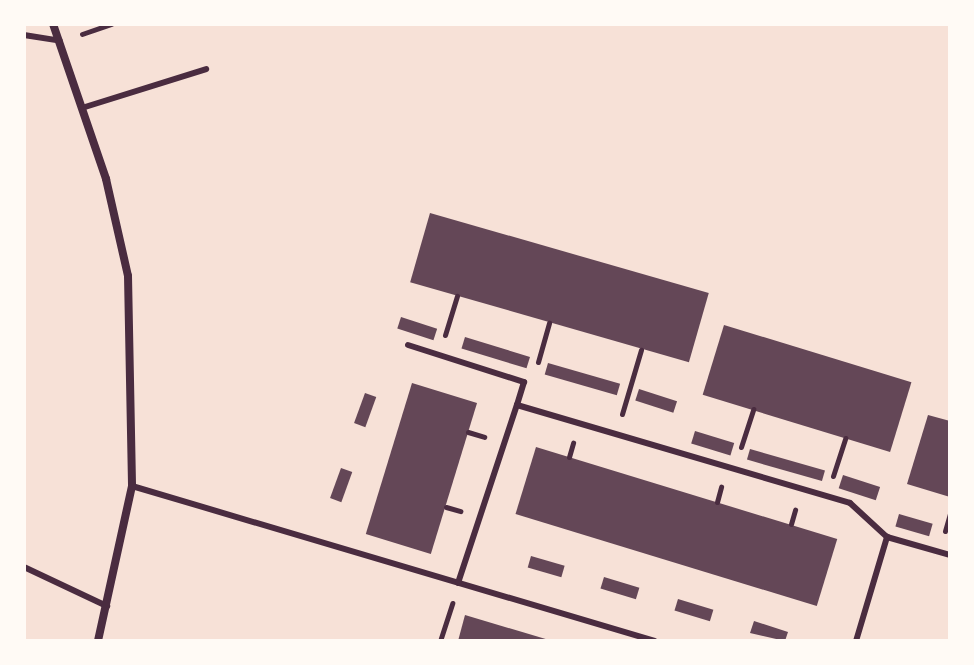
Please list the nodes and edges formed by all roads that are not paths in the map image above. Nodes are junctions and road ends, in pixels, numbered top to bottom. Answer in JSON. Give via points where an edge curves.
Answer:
{"nodes":[{"id":1,"x":53,"y":24,"type":"edge"},
{"id":2,"x":24,"y":35,"type":"edge"},
{"id":3,"x":60,"y":41,"type":"junction"},
{"id":4,"x":206,"y":69,"type":"dead end"},
{"id":5,"x":85,"y":107,"type":"junction"},
{"id":6,"x":408,"y":345,"type":"dead end"},
{"id":7,"x":517,"y":405,"type":"junction"},
{"id":8,"x":132,"y":486,"type":"junction"},
{"id":9,"x":887,"y":537,"type":"junction"},
{"id":10,"x":950,"y":555,"type":"edge"},
{"id":11,"x":24,"y":567,"type":"edge"},
{"id":12,"x":458,"y":583,"type":"junction"},
{"id":13,"x":107,"y":606,"type":"junction"},
{"id":14,"x":98,"y":641,"type":"edge"},
{"id":15,"x":655,"y":641,"type":"edge"},
{"id":16,"x":856,"y":641,"type":"edge"}],
"edges":[{"from":1,"to":3,"type":"street"},
{"from":2,"to":3,"type":"lane"},
{"from":3,"to":5,"type":"street"},
{"from":4,"to":5,"type":"lane"},
{"from":5,"to":8,"type":"street","via":[[128,276]]},
{"from":6,"to":7,"type":"lane","via":[[524,382]]},
{"from":7,"to":9,"type":"lane","via":[[850,503]]},
{"from":7,"to":12,"type":"lane"},
{"from":8,"to":12,"type":"lane"},
{"from":8,"to":13,"type":"street"},
{"from":9,"to":10,"type":"lane"},
{"from":9,"to":16,"type":"lane"},
{"from":11,"to":13,"type":"lane"},
{"from":12,"to":15,"type":"lane"},
{"from":13,"to":14,"type":"street"}]}
